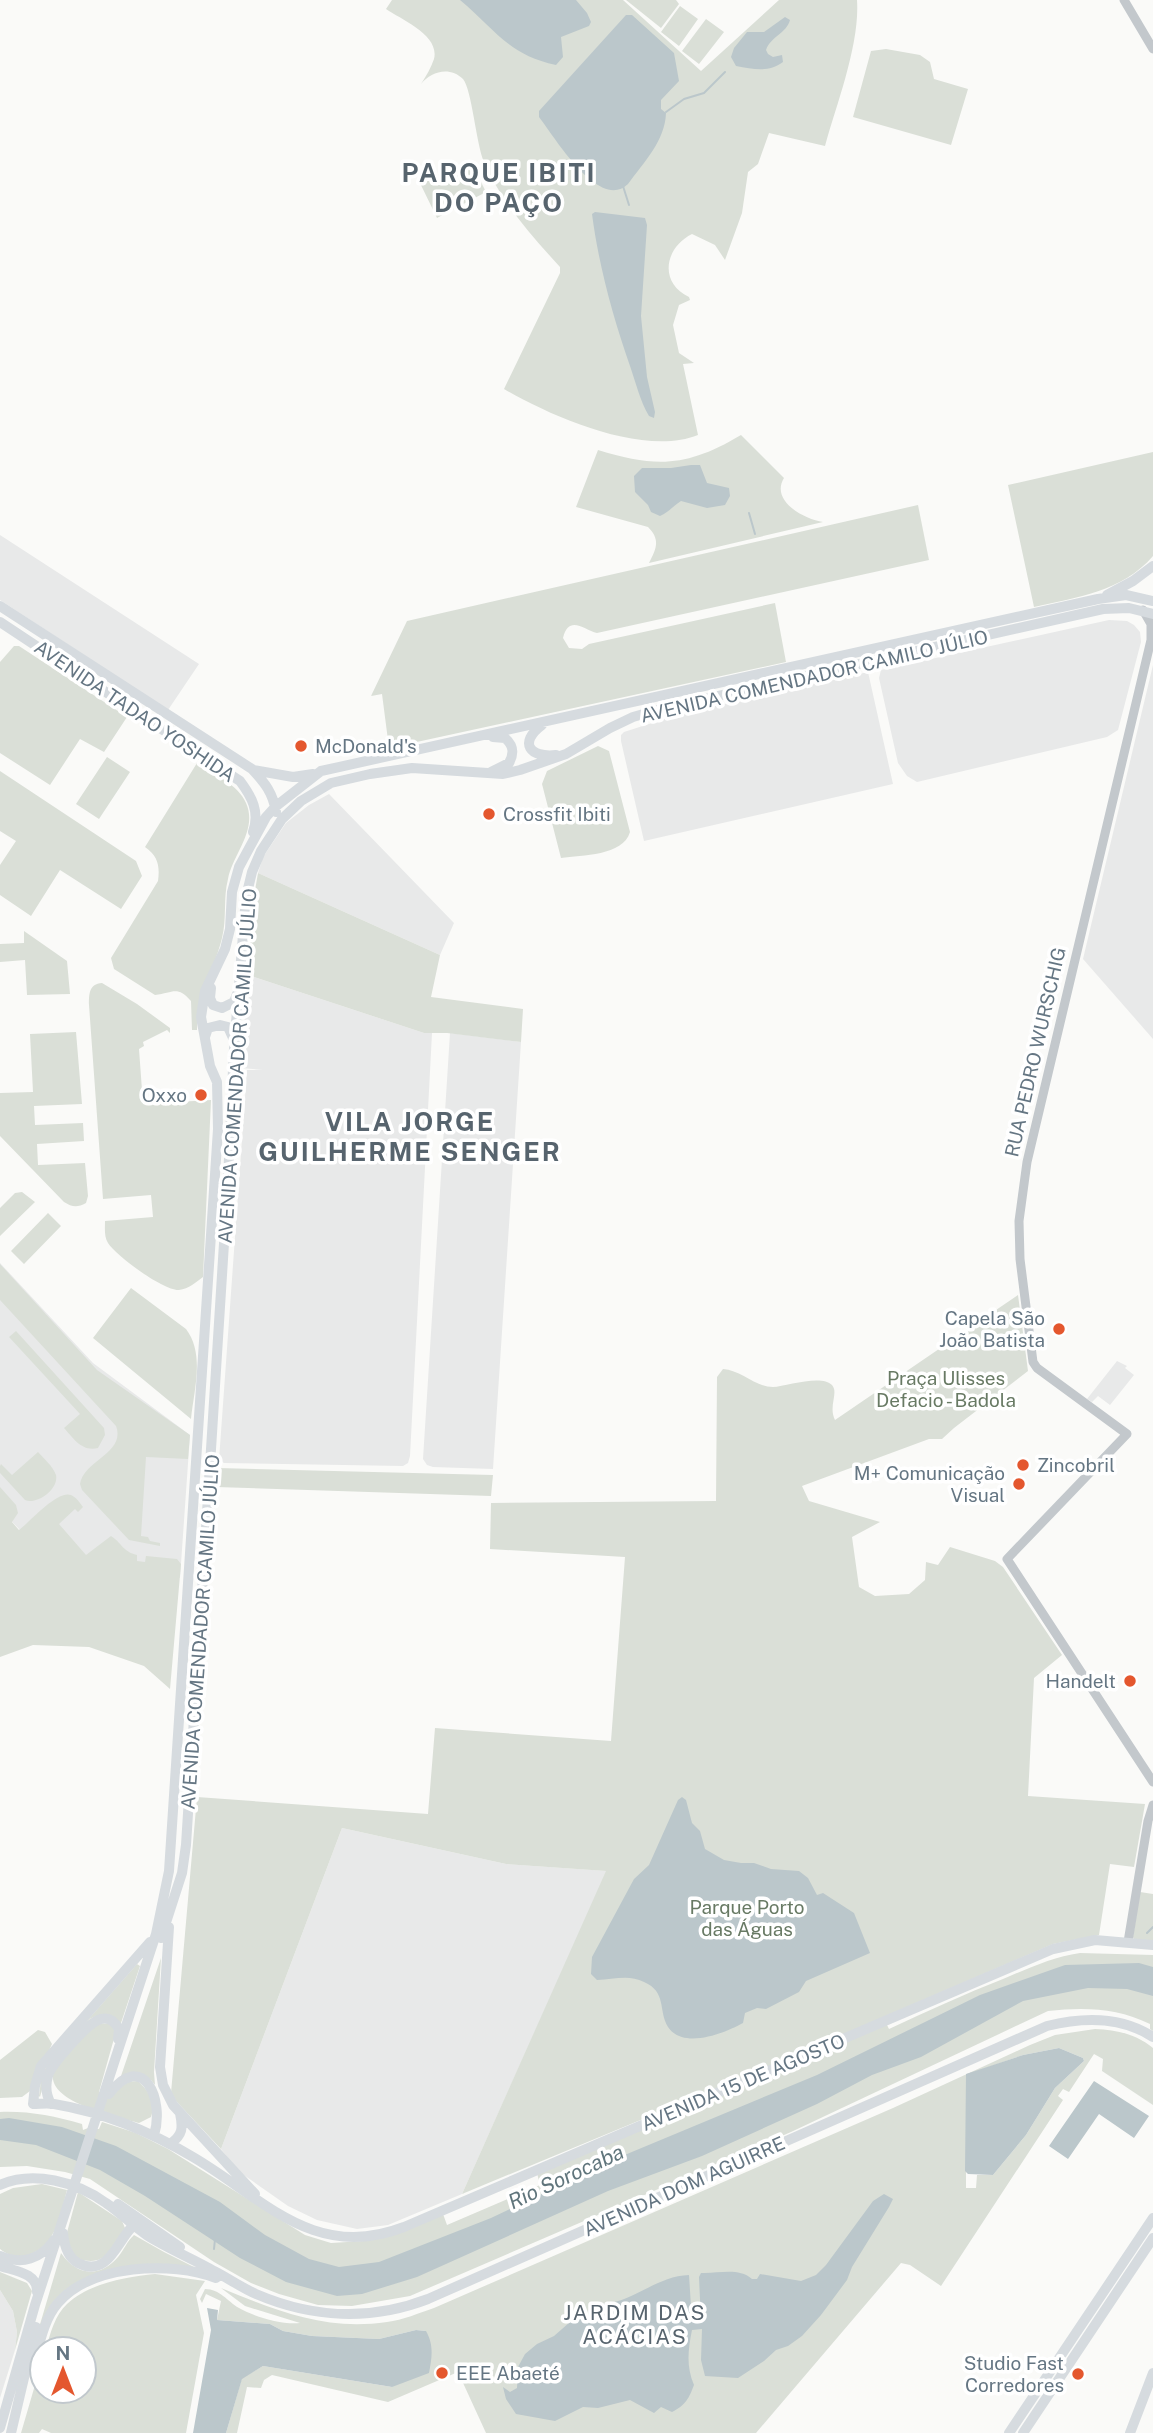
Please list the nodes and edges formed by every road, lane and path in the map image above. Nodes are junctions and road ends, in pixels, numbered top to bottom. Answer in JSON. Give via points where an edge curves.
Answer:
{"nodes":[{"id":1,"x":1124,"y":0,"type":"edge"},
{"id":2,"x":1153,"y":48,"type":"edge"},
{"id":3,"x":1153,"y":566,"type":"edge"},
{"id":4,"x":1098,"y":599,"type":"junction"},
{"id":5,"x":1153,"y":601,"type":"edge"},
{"id":6,"x":0,"y":606,"type":"edge"},
{"id":7,"x":1148,"y":612,"type":"edge"},
{"id":8,"x":0,"y":622,"type":"edge"},
{"id":9,"x":1152,"y":638,"type":"edge"},
{"id":10,"x":547,"y":721,"type":"junction"},
{"id":11,"x":461,"y":741,"type":"junction"},
{"id":12,"x":566,"y":754,"type":"junction"},
{"id":13,"x":252,"y":769,"type":"junction"},
{"id":14,"x":319,"y":772,"type":"junction"},
{"id":15,"x":489,"y":773,"type":"junction"},
{"id":16,"x":275,"y":807,"type":"junction"},
{"id":17,"x":246,"y":852,"type":"junction"},
{"id":18,"x":250,"y":881,"type":"junction"},
{"id":19,"x":218,"y":965,"type":"junction"},
{"id":20,"x":239,"y":985,"type":"junction"},
{"id":21,"x":205,"y":1043,"type":"junction"},
{"id":22,"x":234,"y":1048,"type":"junction"},
{"id":23,"x":1153,"y":1782,"type":"edge"},
{"id":24,"x":1153,"y":1805,"type":"edge"},
{"id":25,"x":171,"y":1910,"type":"junction"},
{"id":26,"x":156,"y":1934,"type":"junction"},
{"id":27,"x":1128,"y":1942,"type":"junction"},
{"id":28,"x":1153,"y":1945,"type":"edge"},
{"id":29,"x":1153,"y":2037,"type":"edge"},
{"id":30,"x":109,"y":2080,"type":"junction"},
{"id":31,"x":107,"y":2093,"type":"junction"},
{"id":32,"x":49,"y":2098,"type":"junction"},
{"id":33,"x":35,"y":2104,"type":"joint"},
{"id":34,"x":180,"y":2113,"type":"junction"},
{"id":35,"x":157,"y":2116,"type":"junction"},
{"id":36,"x":138,"y":2129,"type":"junction"},
{"id":37,"x":153,"y":2136,"type":"junction"},
{"id":38,"x":170,"y":2144,"type":"junction"},
{"id":39,"x":0,"y":2177,"type":"edge"},
{"id":40,"x":0,"y":2185,"type":"edge"},
{"id":41,"x":265,"y":2205,"type":"junction"},
{"id":42,"x":1153,"y":2218,"type":"edge"},
{"id":43,"x":130,"y":2222,"type":"junction"},
{"id":44,"x":61,"y":2232,"type":"junction"},
{"id":45,"x":167,"y":2237,"type":"junction"},
{"id":46,"x":1153,"y":2238,"type":"edge"},
{"id":47,"x":0,"y":2256,"type":"edge"},
{"id":48,"x":0,"y":2266,"type":"edge"},
{"id":49,"x":212,"y":2269,"type":"junction"},
{"id":50,"x":255,"y":2293,"type":"junction"},
{"id":51,"x":35,"y":2305,"type":"junction"},
{"id":52,"x":1153,"y":2373,"type":"edge"},
{"id":53,"x":0,"y":2428,"type":"edge"},
{"id":54,"x":12,"y":2433,"type":"edge"},
{"id":55,"x":1009,"y":2433,"type":"edge"},
{"id":56,"x":1023,"y":2433,"type":"edge"},
{"id":57,"x":1130,"y":2433,"type":"edge"}],
"edges":[{"from":1,"to":2,"type":"street"},
{"from":3,"to":4,"type":"main road"},
{"from":4,"to":5,"type":"main road","name":"AVENIDA COMENDADOR CAMILO JÚLIO","via":[[1126,595]]},
{"from":4,"to":10,"type":"main road","name":"AVENIDA COMENDADOR CAMILO JÚLIO"},
{"from":6,"to":13,"type":"main road","name":"AVENIDA TADAO YOSHIDA"},
{"from":7,"to":9,"type":"street","name":"RUA PEDRO WURSCHIG"},
{"from":7,"to":12,"type":"main road","name":"AVENIDA COMENDADOR CAMILO JÚLIO","via":[[1103,609],[661,709],[633,717]]},
{"from":8,"to":17,"type":"main road","name":"AVENIDA TADAO YOSHIDA","via":[[240,781],[255,813]]},
{"from":9,"to":23,"type":"street","name":"RUA PEDRO WURSCHIG","via":[[1027,1162],[1019,1221],[1033,1362],[1127,1434],[1007,1559]]},
{"from":10,"to":11,"type":"main road","name":"AVENIDA COMENDADOR CAMILO JÚLIO"},
{"from":10,"to":12,"type":"main road","via":[[530,738],[533,752]]},
{"from":11,"to":14,"type":"main road","name":"AVENIDA COMENDADOR CAMILO JÚLIO"},
{"from":11,"to":15,"type":"main road","via":[[498,736],[509,742],[513,751],[509,762]]},
{"from":12,"to":15,"type":"main road","name":"AVENIDA COMENDADOR CAMILO JÚLIO","via":[[541,765]]},
{"from":13,"to":14,"type":"main road","name":"AVENIDA TADAO YOSHIDA","via":[[293,777]]},
{"from":13,"to":16,"type":"main road","name":"AVENIDA TADAO YOSHIDA","via":[[266,783]]},
{"from":14,"to":16,"type":"main road","name":"AVENIDA COMENDADOR CAMILO JÚLIO"},
{"from":15,"to":18,"type":"main road","name":"AVENIDA COMENDADOR CAMILO JÚLIO","via":[[412,768],[331,783],[301,801],[277,826]]},
{"from":16,"to":17,"type":"main road","name":"AVENIDA COMENDADOR CAMILO JÚLIO"},
{"from":16,"to":18,"type":"main road","via":[[275,818],[253,861]]},
{"from":17,"to":19,"type":"main road","name":"AVENIDA COMENDADOR CAMILO JÚLIO","via":[[232,892],[230,929]]},
{"from":18,"to":20,"type":"main road","name":"AVENIDA COMENDADOR CAMILO JÚLIO"},
{"from":19,"to":20,"type":"main road","via":[[209,998],[213,1004],[229,1006]]},
{"from":19,"to":21,"type":"main road","name":"AVENIDA COMENDADOR CAMILO JÚLIO","via":[[205,991],[201,1017]]},
{"from":20,"to":22,"type":"main road","name":"AVENIDA COMENDADOR CAMILO JÚLIO"},
{"from":21,"to":22,"type":"main road","via":[[208,1028],[220,1025],[232,1032]]},
{"from":21,"to":26,"type":"main road","name":"AVENIDA COMENDADOR CAMILO JÚLIO","via":[[219,1100],[216,1160],[172,1844]]},
{"from":22,"to":25,"type":"main road","name":"AVENIDA COMENDADOR CAMILO JÚLIO","via":[[186,1845]]},
{"from":24,"to":27,"type":"street"},
{"from":25,"to":31,"type":"main road","name":"AVENIDA COMENDADOR CAMILO JÚLIO"},
{"from":25,"to":34,"type":"main road","via":[[160,2076]]},
{"from":26,"to":30,"type":"main road","name":"AVENIDA COMENDADOR CAMILO JÚLIO"},
{"from":26,"to":33,"type":"main road","name":"AVENIDA COMENDADOR CAMILO JÚLIO","via":[[41,2066]]},
{"from":27,"to":28,"type":"main road","name":"AVENIDA 15 DE AGOSTO"},
{"from":27,"to":41,"type":"main road","name":"AVENIDA 15 DE AGOSTO","via":[[1089,1941],[1053,1949],[389,2233],[326,2235]]},
{"from":29,"to":50,"type":"main road","name":"AVENIDA DOM AGUIRRE","via":[[1108,2020],[1047,2026],[408,2307],[330,2315]]},
{"from":30,"to":31,"type":"main road","name":"AVENIDA COMENDADOR CAMILO JÚLIO"},
{"from":30,"to":32,"type":"main road","via":[[119,2029],[103,2018],[53,2065],[48,2074]]},
{"from":31,"to":35,"type":"main road","via":[[124,2079],[144,2079],[156,2098]]},
{"from":31,"to":44,"type":"main road"},
{"from":32,"to":33,"type":"main road","name":"AVENIDA 15 DE AGOSTO"},
{"from":32,"to":36,"type":"main road","name":"AVENIDA 15 DE AGOSTO"},
{"from":34,"to":38,"type":"main road","via":[[182,2131]]},
{"from":34,"to":41,"type":"main road"},
{"from":35,"to":36,"type":"main road"},
{"from":35,"to":37,"type":"main road"},
{"from":36,"to":37,"type":"main road","name":"AVENIDA 15 DE AGOSTO"},
{"from":37,"to":38,"type":"main road","name":"AVENIDA 15 DE AGOSTO"},
{"from":38,"to":41,"type":"main road","name":"AVENIDA 15 DE AGOSTO"},
{"from":39,"to":45,"type":"main road","name":"AVENIDA DOM AGUIRRE","via":[[27,2173],[82,2184]]},
{"from":40,"to":43,"type":"main road","name":"AVENIDA DOM AGUIRRE","via":[[33,2178],[65,2184],[97,2197]]},
{"from":42,"to":55,"type":"main road"},
{"from":43,"to":44,"type":"main road","via":[[106,2262],[96,2265],[79,2263],[67,2252]]},
{"from":43,"to":45,"type":"main road"},
{"from":43,"to":49,"type":"main road","name":"AVENIDA DOM AGUIRRE","via":[[147,2236]]},
{"from":44,"to":47,"type":"main road","via":[[34,2258]]},
{"from":44,"to":51,"type":"main road"},
{"from":44,"to":54,"type":"main road"},
{"from":45,"to":49,"type":"main road","name":"AVENIDA DOM AGUIRRE"},
{"from":46,"to":56,"type":"main road"},
{"from":48,"to":51,"type":"main road","via":[[35,2280]]},
{"from":49,"to":50,"type":"main road","name":"AVENIDA DOM AGUIRRE"},
{"from":50,"to":54,"type":"main road","via":[[197,2272],[158,2267],[83,2283],[57,2304],[48,2319]]},
{"from":51,"to":53,"type":"main road"},
{"from":52,"to":57,"type":"main road"}]}
